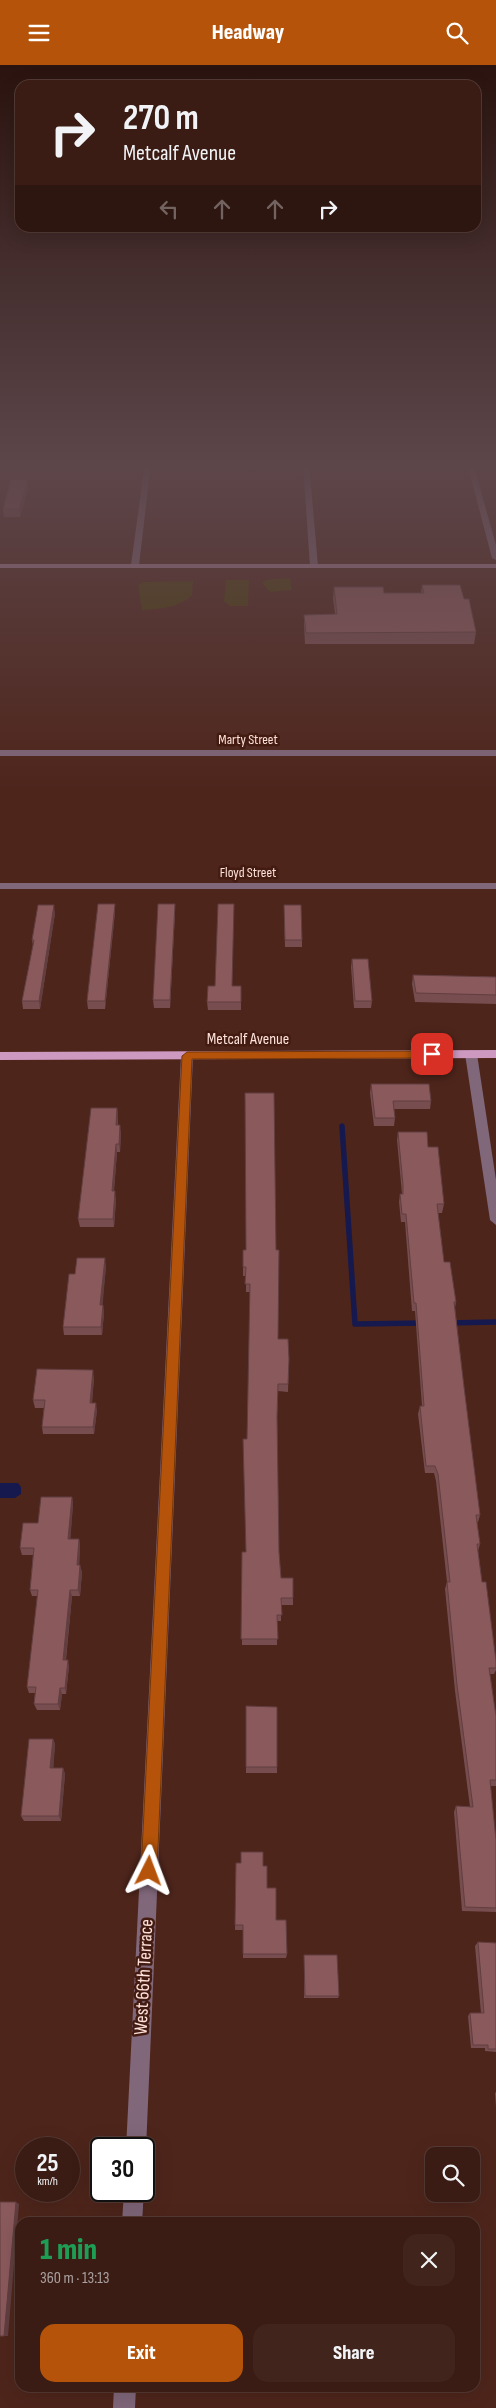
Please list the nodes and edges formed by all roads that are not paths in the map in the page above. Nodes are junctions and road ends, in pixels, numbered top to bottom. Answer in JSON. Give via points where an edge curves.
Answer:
{"nodes":[{"id":1,"x":0,"y":753,"type":"edge"},
{"id":2,"x":496,"y":753,"type":"edge"},
{"id":3,"x":0,"y":886,"type":"edge"},
{"id":4,"x":496,"y":886,"type":"edge"},
{"id":5,"x":471,"y":1054,"type":"junction"},
{"id":6,"x":496,"y":1054,"type":"edge"},
{"id":7,"x":0,"y":1056,"type":"edge"},
{"id":8,"x":187,"y":1056,"type":"junction"},
{"id":9,"x":496,"y":1220,"type":"edge"},
{"id":10,"x":137,"y":2137,"type":"edge"},
{"id":11,"x":133,"y":2202,"type":"edge"},
{"id":12,"x":132,"y":2217,"type":"edge"},
{"id":13,"x":125,"y":2392,"type":"edge"},
{"id":14,"x":124,"y":2408,"type":"edge"}],
"edges":[{"from":1,"to":2,"type":"street","name":"Marty Street"},
{"from":3,"to":4,"type":"street","name":"Floyd Street"},
{"from":5,"to":6,"type":"main road","name":"Metcalf Avenue"},
{"from":5,"to":8,"type":"main road","name":"Metcalf Avenue"},
{"from":5,"to":9,"type":"street"},
{"from":7,"to":8,"type":"main road","name":"Metcalf Avenue"},
{"from":8,"to":10,"type":"street","name":"West 66th Terrace"},
{"from":11,"to":12,"type":"street"},
{"from":13,"to":14,"type":"street"}]}
